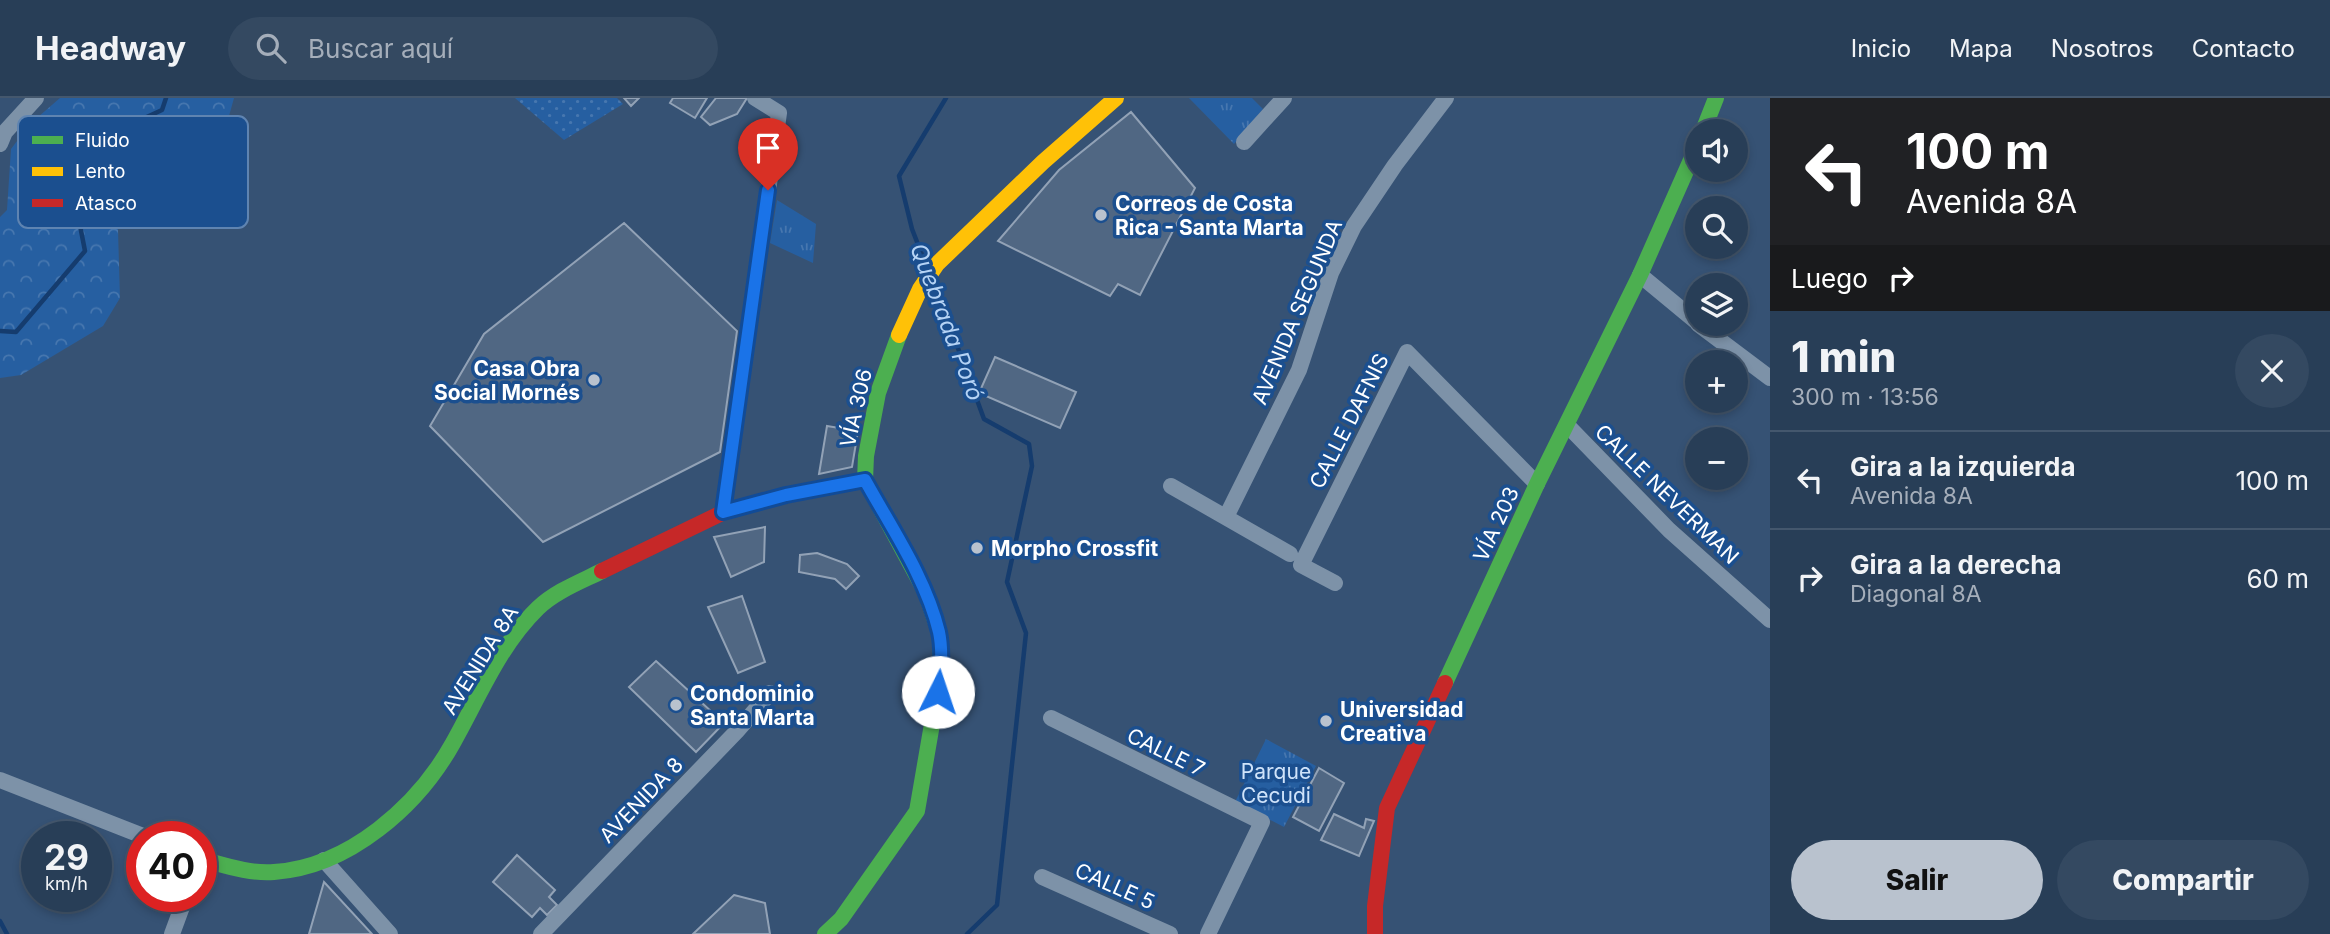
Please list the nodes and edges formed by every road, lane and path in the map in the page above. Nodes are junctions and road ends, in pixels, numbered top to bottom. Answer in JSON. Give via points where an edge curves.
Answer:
{"nodes":[{"id":1,"x":36,"y":98,"type":"edge"},
{"id":2,"x":1116,"y":98,"type":"edge"},
{"id":3,"x":1284,"y":98,"type":"edge"},
{"id":4,"x":1446,"y":98,"type":"edge"},
{"id":5,"x":1716,"y":98,"type":"edge"},
{"id":6,"x":769,"y":104,"type":"edge"},
{"id":7,"x":20,"y":116,"type":"edge"},
{"id":8,"x":18,"y":118,"type":"edge"},
{"id":9,"x":1708,"y":119,"type":"edge"},
{"id":10,"x":1244,"y":142,"type":"dead end"},
{"id":11,"x":0,"y":144,"type":"edge"},
{"id":12,"x":1685,"y":173,"type":"edge"},
{"id":13,"x":1640,"y":275,"type":"junction"},
{"id":14,"x":1685,"y":312,"type":"edge"},
{"id":15,"x":1715,"y":336,"type":"edge"},
{"id":16,"x":1770,"y":378,"type":"edge"},
{"id":17,"x":1567,"y":425,"type":"junction"},
{"id":18,"x":865,"y":480,"type":"junction"},
{"id":19,"x":1537,"y":484,"type":"junction"},
{"id":20,"x":1171,"y":486,"type":"dead end"},
{"id":21,"x":723,"y":512,"type":"junction"},
{"id":22,"x":1226,"y":517,"type":"junction"},
{"id":23,"x":1290,"y":554,"type":"dead end"},
{"id":24,"x":1335,"y":583,"type":"dead end"},
{"id":25,"x":1770,"y":620,"type":"edge"},
{"id":26,"x":770,"y":694,"type":"dead end"},
{"id":27,"x":1051,"y":718,"type":"dead end"},
{"id":28,"x":0,"y":780,"type":"edge"},
{"id":29,"x":126,"y":829,"type":"edge"},
{"id":30,"x":324,"y":860,"type":"junction"},
{"id":31,"x":217,"y":863,"type":"edge"},
{"id":32,"x":1042,"y":877,"type":"dead end"},
{"id":33,"x":180,"y":912,"type":"edge"},
{"id":34,"x":172,"y":934,"type":"edge"},
{"id":35,"x":390,"y":934,"type":"edge"},
{"id":36,"x":541,"y":934,"type":"edge"},
{"id":37,"x":825,"y":934,"type":"edge"},
{"id":38,"x":1170,"y":934,"type":"edge"},
{"id":39,"x":1208,"y":934,"type":"edge"},
{"id":40,"x":1375,"y":934,"type":"edge"}],
"edges":[{"from":1,"to":7,"type":"street"},
{"from":2,"to":18,"type":"street","name":"VÍA 306","via":[[937,264],[920,289],[878,393]]},
{"from":3,"to":10,"type":"street"},
{"from":4,"to":22,"type":"street","name":"AVENIDA SEGUNDA","via":[[1354,226],[1331,273],[1299,370]]},
{"from":5,"to":9,"type":"street"},
{"from":6,"to":21,"type":"street"},
{"from":8,"to":11,"type":"street"},
{"from":12,"to":13,"type":"street","name":"VÍA 203"},
{"from":13,"to":14,"type":"street"},
{"from":13,"to":17,"type":"street","name":"VÍA 203"},
{"from":15,"to":16,"type":"street"},
{"from":17,"to":19,"type":"street","name":"VÍA 203"},
{"from":17,"to":25,"type":"street","name":"CALLE NEVERMAN","via":[[1669,530]]},
{"from":18,"to":21,"type":"street","name":"AVENIDA 8A"},
{"from":18,"to":37,"type":"street","name":"VÍA 306","via":[[926,593],[940,635],[941,672],[916,810],[841,919]]},
{"from":19,"to":24,"type":"street","name":"CALLE DAFNIS","via":[[1407,352],[1301,565]]},
{"from":19,"to":40,"type":"street","name":"VÍA 203","via":[[1387,808]]},
{"from":20,"to":22,"type":"street"},
{"from":21,"to":30,"type":"street","name":"AVENIDA 8A","via":[[538,607],[512,640],[441,764],[415,796],[380,826]]},
{"from":22,"to":23,"type":"street"},
{"from":26,"to":36,"type":"street","name":"AVENIDA 8"},
{"from":27,"to":39,"type":"street","name":"CALLE 7","via":[[1262,822]]},
{"from":28,"to":29,"type":"street"},
{"from":30,"to":31,"type":"street","name":"AVENIDA 8A","via":[[275,872]]},
{"from":30,"to":35,"type":"street"},
{"from":32,"to":38,"type":"street","name":"CALLE 5"},
{"from":33,"to":34,"type":"street"}]}
